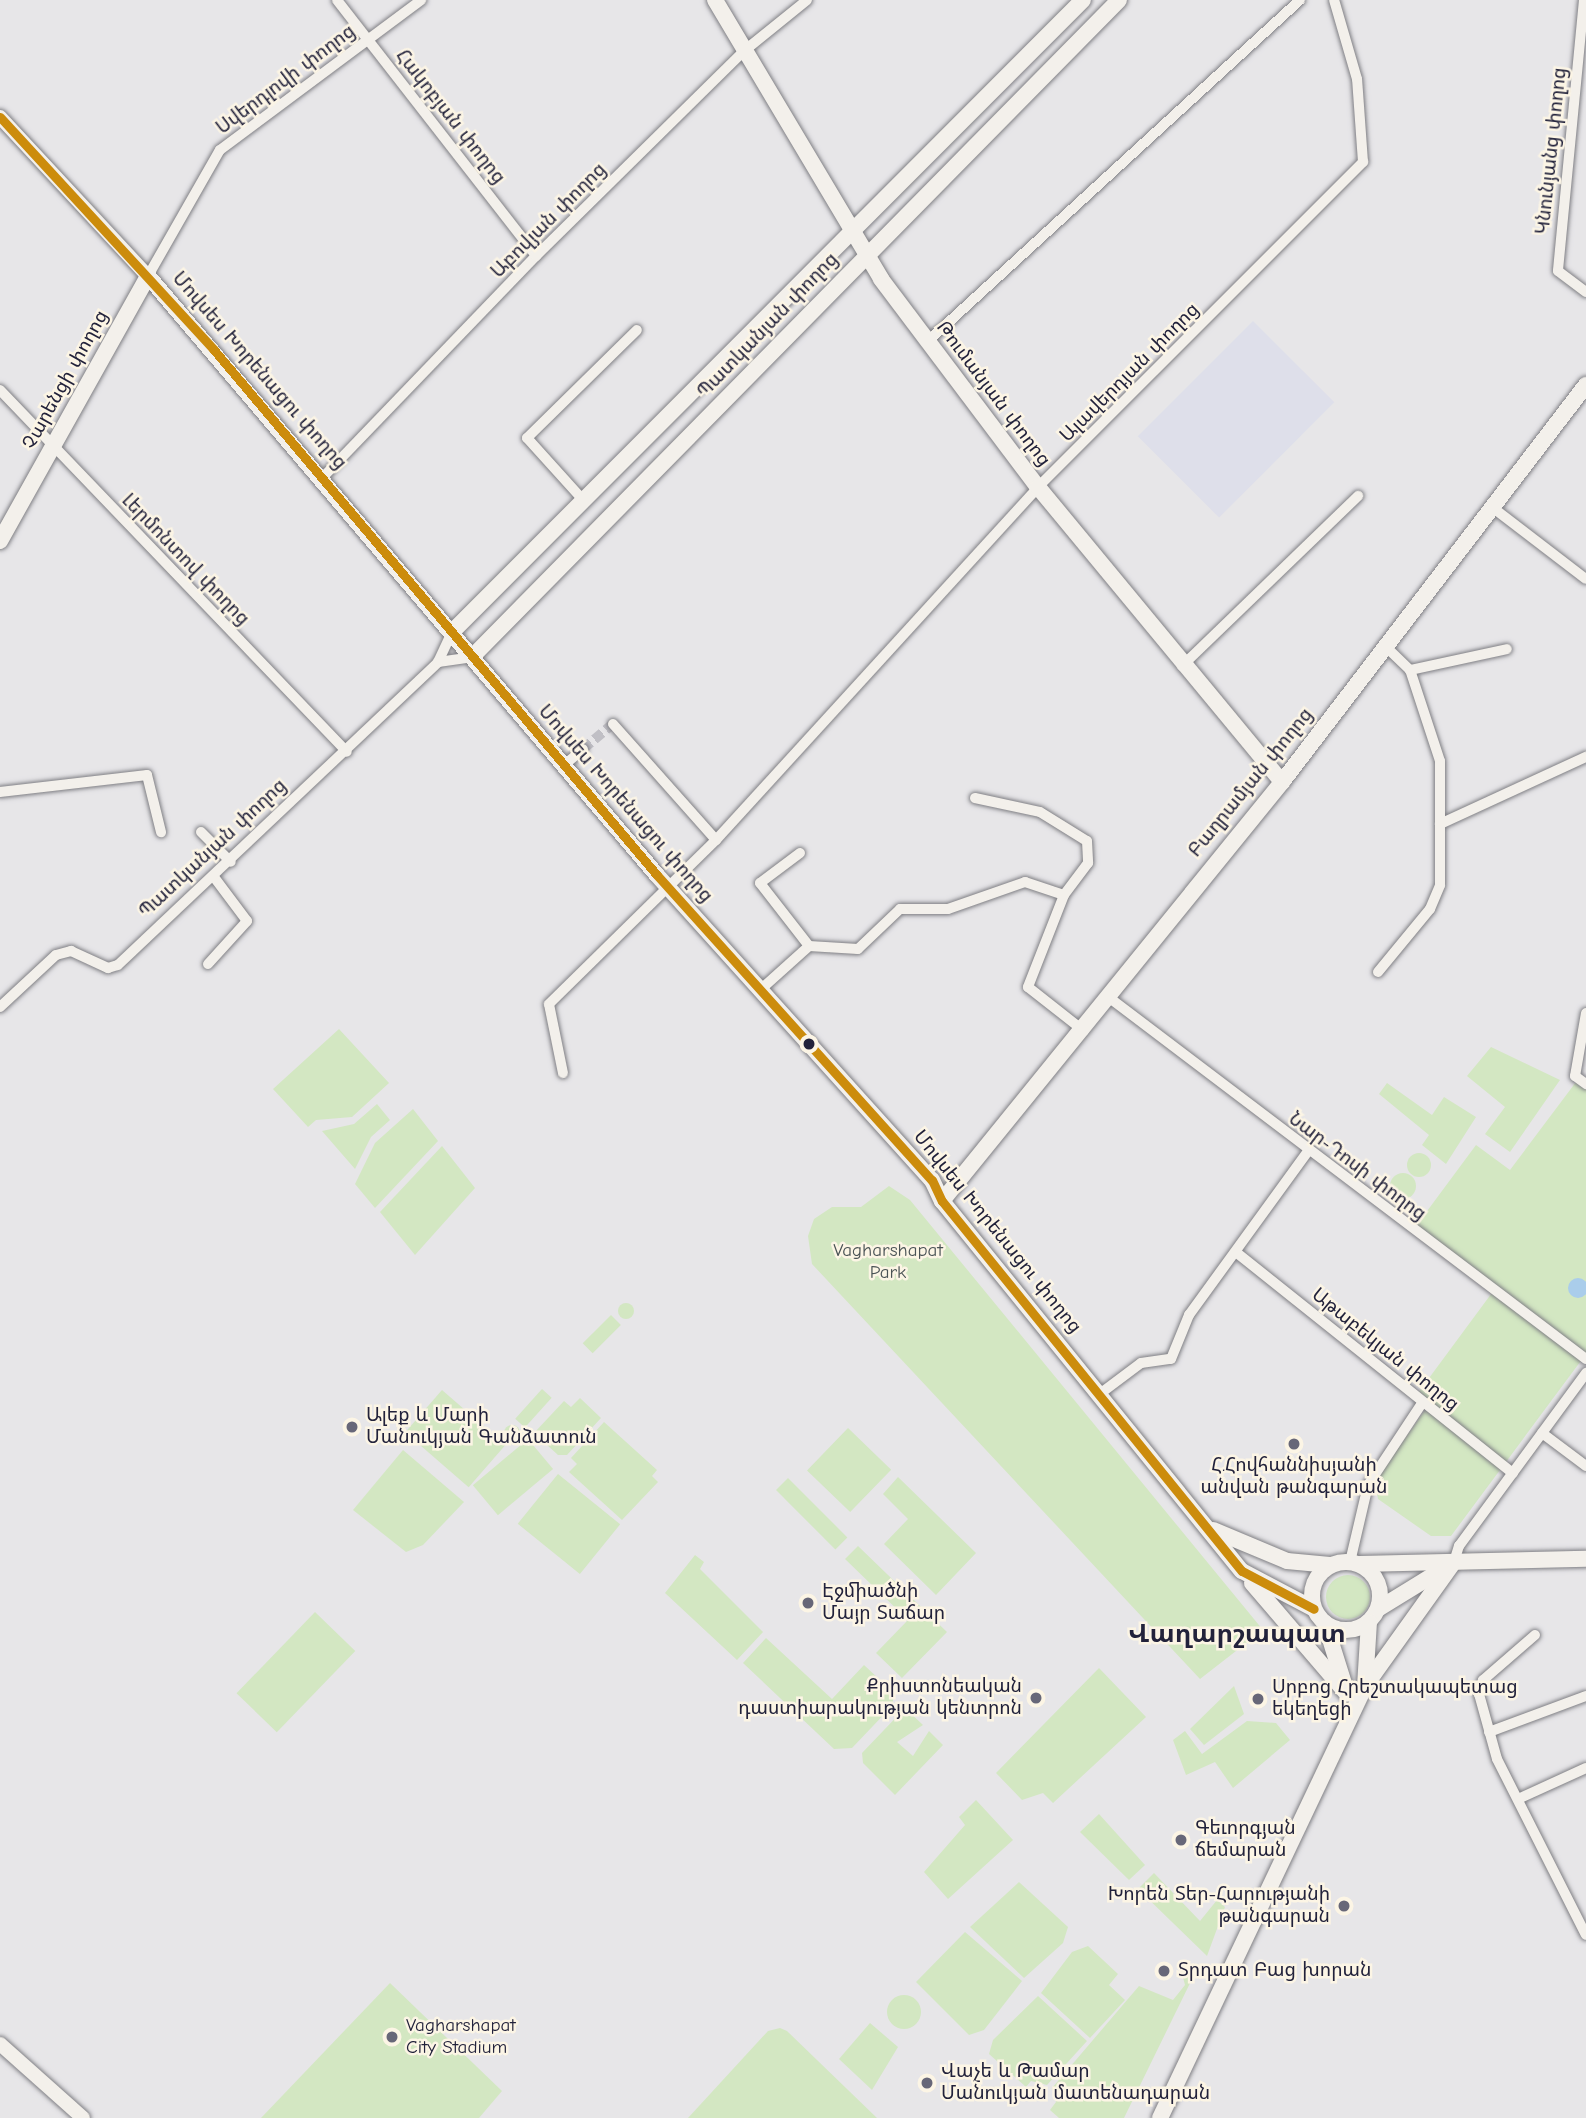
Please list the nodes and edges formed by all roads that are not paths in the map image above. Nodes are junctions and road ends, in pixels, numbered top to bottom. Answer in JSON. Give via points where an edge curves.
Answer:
{"nodes":[{"id":1,"x":337,"y":0,"type":"edge"},
{"id":2,"x":421,"y":0,"type":"edge"},
{"id":3,"x":715,"y":0,"type":"edge"},
{"id":4,"x":807,"y":0,"type":"edge"},
{"id":5,"x":1083,"y":0,"type":"edge"},
{"id":6,"x":1119,"y":0,"type":"edge"},
{"id":7,"x":1300,"y":0,"type":"edge"},
{"id":8,"x":1334,"y":0,"type":"edge"},
{"id":9,"x":1584,"y":0,"type":"edge"},
{"id":10,"x":368,"y":41,"type":"junction"},
{"id":11,"x":744,"y":51,"type":"junction"},
{"id":12,"x":0,"y":117,"type":"edge"},
{"id":13,"x":849,"y":234,"type":"junction"},
{"id":14,"x":536,"y":256,"type":"junction"},
{"id":15,"x":865,"y":257,"type":"junction"},
{"id":16,"x":148,"y":276,"type":"junction"},
{"id":17,"x":1586,"y":292,"type":"edge"},
{"id":18,"x":637,"y":330,"type":"dead end"},
{"id":19,"x":927,"y":342,"type":"junction"},
{"id":20,"x":1586,"y":386,"type":"edge"},
{"id":21,"x":0,"y":390,"type":"edge"},
{"id":22,"x":52,"y":448,"type":"junction"},
{"id":23,"x":324,"y":476,"type":"junction"},
{"id":24,"x":1038,"y":487,"type":"junction"},
{"id":25,"x":1358,"y":496,"type":"dead end"},
{"id":26,"x":584,"y":501,"type":"junction"},
{"id":27,"x":1492,"y":508,"type":"junction"},
{"id":28,"x":0,"y":541,"type":"edge"},
{"id":29,"x":1586,"y":579,"type":"edge"},
{"id":30,"x":452,"y":632,"type":"junction"},
{"id":31,"x":1386,"y":647,"type":"junction"},
{"id":32,"x":1507,"y":649,"type":"dead end"},
{"id":33,"x":472,"y":657,"type":"junction"},
{"id":34,"x":438,"y":662,"type":"junction"},
{"id":35,"x":1182,"y":666,"type":"junction"},
{"id":36,"x":1410,"y":670,"type":"junction"},
{"id":37,"x":613,"y":724,"type":"dead end"},
{"id":38,"x":583,"y":749,"type":"tunnel mouth"},
{"id":39,"x":347,"y":752,"type":"junction"},
{"id":40,"x":1586,"y":757,"type":"edge"},
{"id":41,"x":563,"y":766,"type":"junction"},
{"id":42,"x":1282,"y":782,"type":"junction"},
{"id":43,"x":0,"y":792,"type":"edge"},
{"id":44,"x":975,"y":798,"type":"dead end"},
{"id":45,"x":1440,"y":824,"type":"junction"},
{"id":46,"x":161,"y":832,"type":"dead end"},
{"id":47,"x":201,"y":832,"type":"dead end"},
{"id":48,"x":716,"y":840,"type":"junction"},
{"id":49,"x":800,"y":853,"type":"dead end"},
{"id":50,"x":231,"y":862,"type":"junction"},
{"id":51,"x":214,"y":877,"type":"junction"},
{"id":52,"x":669,"y":888,"type":"junction"},
{"id":53,"x":1064,"y":895,"type":"junction"},
{"id":54,"x":809,"y":946,"type":"junction"},
{"id":55,"x":208,"y":964,"type":"dead end"},
{"id":56,"x":1378,"y":972,"type":"dead end"},
{"id":57,"x":759,"y":991,"type":"junction"},
{"id":58,"x":1111,"y":999,"type":"junction"},
{"id":59,"x":0,"y":1007,"type":"edge"},
{"id":60,"x":1586,"y":1013,"type":"edge"},
{"id":61,"x":1084,"y":1031,"type":"junction"},
{"id":62,"x":563,"y":1073,"type":"dead end"},
{"id":63,"x":1586,"y":1084,"type":"edge"},
{"id":64,"x":1308,"y":1152,"type":"junction"},
{"id":65,"x":942,"y":1201,"type":"junction"},
{"id":66,"x":1237,"y":1252,"type":"junction"},
{"id":67,"x":1586,"y":1359,"type":"edge"},
{"id":68,"x":1586,"y":1373,"type":"edge"},
{"id":69,"x":1101,"y":1393,"type":"junction"},
{"id":70,"x":1422,"y":1403,"type":"junction"},
{"id":71,"x":1542,"y":1433,"type":"junction"},
{"id":72,"x":1586,"y":1466,"type":"edge"},
{"id":73,"x":1513,"y":1473,"type":"junction"},
{"id":74,"x":1207,"y":1527,"type":"junction"},
{"id":75,"x":1586,"y":1559,"type":"edge"},
{"id":76,"x":1454,"y":1562,"type":"junction"},
{"id":77,"x":1355,"y":1563,"type":"junction"},
{"id":78,"x":1330,"y":1566,"type":"junction"},
{"id":79,"x":1242,"y":1571,"type":"junction"},
{"id":80,"x":1314,"y":1609,"type":"junction"},
{"id":81,"x":1373,"y":1616,"type":"junction"},
{"id":82,"x":1325,"y":1623,"type":"junction"},
{"id":83,"x":1535,"y":1635,"type":"dead end"},
{"id":84,"x":1365,"y":1687,"type":"junction"},
{"id":85,"x":1347,"y":1694,"type":"junction"},
{"id":86,"x":1586,"y":1696,"type":"edge"},
{"id":87,"x":1351,"y":1717,"type":"junction"},
{"id":88,"x":1489,"y":1732,"type":"junction"},
{"id":89,"x":1586,"y":1768,"type":"edge"},
{"id":90,"x":1518,"y":1799,"type":"junction"},
{"id":91,"x":1586,"y":1934,"type":"edge"},
{"id":92,"x":0,"y":2044,"type":"edge"},
{"id":93,"x":83,"y":2118,"type":"edge"},
{"id":94,"x":1160,"y":2118,"type":"edge"}],
"edges":[{"from":1,"to":10,"type":"street","name":"Հակոբյան փողոց"},
{"from":2,"to":10,"type":"street","name":"Սվերդլովի փողոց"},
{"from":3,"to":11,"type":"main road","name":"Թումանյան փողոց"},
{"from":4,"to":11,"type":"street","name":"Աբովյան փողոց"},
{"from":5,"to":13,"type":"main road","name":"Պատկանյան փողոց"},
{"from":6,"to":15,"type":"main road","name":"Պատկանյան փողոց"},
{"from":7,"to":19,"type":"street"},
{"from":8,"to":24,"type":"street","name":"Ալավերդյան փողոց","via":[[1357,79],[1363,162]]},
{"from":9,"to":17,"type":"street","name":"Կնունյանց փողոց","via":[[1558,271]]},
{"from":10,"to":14,"type":"street","name":"Հակոբյան փողոց"},
{"from":10,"to":16,"type":"street","name":"Սվերդլովի փողոց","via":[[220,150]]},
{"from":11,"to":13,"type":"main road","name":"Թումանյան փողոց"},
{"from":11,"to":14,"type":"street","name":"Աբովյան փողոց"},
{"from":12,"to":16,"type":"street","name":"Մովսես Խորենացու փողոց"},
{"from":13,"to":15,"type":"main road","name":"Թումանյան փողոց"},
{"from":13,"to":26,"type":"main road","name":"Պատկանյան փողոց"},
{"from":14,"to":23,"type":"street","name":"Աբովյան փողոց"},
{"from":15,"to":19,"type":"main road","name":"Թումանյան փողոց"},
{"from":15,"to":33,"type":"main road","name":"Պատկանյան փողոց"},
{"from":16,"to":22,"type":"main road","name":"Չարենցի փողոց"},
{"from":16,"to":23,"type":"main road","name":"Մովսես Խորենացու փողոց"},
{"from":18,"to":26,"type":"street","via":[[527,438]]},
{"from":19,"to":24,"type":"main road","name":"Թումանյան փողոց"},
{"from":20,"to":27,"type":"main road","name":"Բաղրամյան փողոց"},
{"from":21,"to":22,"type":"street","name":"Լերմոնտով փողոց"},
{"from":22,"to":28,"type":"main road","name":"Չարենցի փողոց"},
{"from":22,"to":39,"type":"street","name":"Լերմոնտով փողոց"},
{"from":23,"to":30,"type":"main road","name":"Մովսես Խորենացու փողոց"},
{"from":24,"to":35,"type":"main road","name":"Թումանյան փողոց"},
{"from":24,"to":48,"type":"street","name":"Ալավերդյան փողոց"},
{"from":25,"to":35,"type":"street"},
{"from":26,"to":30,"type":"main road","name":"Պատկանյան փողոց"},
{"from":27,"to":29,"type":"street"},
{"from":27,"to":31,"type":"main road","name":"Բաղրամյան փողոց"},
{"from":30,"to":33,"type":"main road","name":"Մովսես Խորենացու փողոց"},
{"from":30,"to":34,"type":"street","name":"Պատկանյան փողոց"},
{"from":31,"to":36,"type":"street"},
{"from":31,"to":42,"type":"main road","name":"Բաղրամյան փողոց"},
{"from":32,"to":36,"type":"street"},
{"from":33,"to":34,"type":"street"},
{"from":33,"to":41,"type":"main road","name":"Մովսես Խորենացու փողոց"},
{"from":34,"to":39,"type":"street","name":"Պատկանյան փողոց"},
{"from":35,"to":42,"type":"main road","name":"Թումանյան փողոց"},
{"from":36,"to":45,"type":"street","via":[[1440,761]]},
{"from":37,"to":48,"type":"street"},
{"from":38,"to":41,"type":"street"},
{"from":39,"to":50,"type":"street","name":"Պատկանյան փողոց"},
{"from":40,"to":45,"type":"street"},
{"from":41,"to":52,"type":"main road","name":"Մովսես Խորենացու փողոց"},
{"from":42,"to":58,"type":"main road","name":"Բաղրամյան փողոց","via":[[1260,801]]},
{"from":43,"to":46,"type":"street","via":[[147,775]]},
{"from":44,"to":53,"type":"street","via":[[1040,812],[1087,841],[1088,863]]},
{"from":45,"to":56,"type":"street","via":[[1440,885],[1430,909]]},
{"from":47,"to":50,"type":"street"},
{"from":48,"to":52,"type":"street","name":"Ալավերդյան փողոց"},
{"from":49,"to":54,"type":"street","via":[[760,883]]},
{"from":50,"to":51,"type":"street","name":"Պատկանյան փողոց"},
{"from":51,"to":55,"type":"street","via":[[247,921]]},
{"from":51,"to":59,"type":"street","name":"Պատկանյան փողոց","via":[[118,965],[108,968],[71,951],[57,955]]},
{"from":52,"to":57,"type":"main road","name":"Մովսես Խորենացու փողոց"},
{"from":52,"to":62,"type":"street","name":"Ալավերդյան փողոց","via":[[549,1004]]},
{"from":53,"to":54,"type":"street","via":[[1025,882],[958,907],[900,909],[858,950]]},
{"from":53,"to":61,"type":"street","via":[[1028,987]]},
{"from":54,"to":57,"type":"street"},
{"from":57,"to":65,"type":"main road","name":"Մովսես Խորենացու փողոց","via":[[932,1180]]},
{"from":58,"to":61,"type":"main road","name":"Բաղրամյան փողոց"},
{"from":58,"to":64,"type":"street","name":"Նար-Դոսի փողոց"},
{"from":60,"to":63,"type":"street","via":[[1574,1076]]},
{"from":61,"to":65,"type":"main road","name":"Բաղրամյան փողոց"},
{"from":64,"to":66,"type":"street"},
{"from":64,"to":67,"type":"street","name":"Նար-Դոսի փողոց"},
{"from":65,"to":69,"type":"main road","name":"Մովսես Խորենացու փողոց"},
{"from":66,"to":69,"type":"street","via":[[1189,1315],[1171,1359],[1141,1363]]},
{"from":66,"to":70,"type":"street","name":"Աթաբեկյան փողոց"},
{"from":68,"to":71,"type":"street"},
{"from":69,"to":74,"type":"main road","name":"Մովսես Խորենացու փողոց"},
{"from":70,"to":73,"type":"street","name":"Աթաբեկյան փողոց"},
{"from":70,"to":77,"type":"street","via":[[1367,1485]]},
{"from":71,"to":72,"type":"street"},
{"from":71,"to":73,"type":"street"},
{"from":73,"to":76,"type":"street"},
{"from":74,"to":78,"type":"main road","name":"Մովսես Խորենացու փողոց","via":[[1287,1561]]},
{"from":74,"to":79,"type":"main road","name":"Մովսես Խորենացու փողոց"},
{"from":75,"to":76,"type":"main road"},
{"from":76,"to":77,"type":"main road"},
{"from":76,"to":81,"type":"main road"},
{"from":76,"to":84,"type":"main road"},
{"from":77,"to":78,"type":"main road"},
{"from":77,"to":81,"type":"main road","via":[[1376,1578]]},
{"from":78,"to":80,"type":"main road","via":[[1312,1589]]},
{"from":79,"to":80,"type":"main road","name":"Մովսես Խորենացու փողոց"},
{"from":79,"to":85,"type":"main road"},
{"from":80,"to":82,"type":"main road"},
{"from":81,"to":82,"type":"main road","via":[[1347,1631]]},
{"from":81,"to":84,"type":"main road"},
{"from":82,"to":85,"type":"main road"},
{"from":83,"to":88,"type":"street","via":[[1483,1680],[1479,1694]]},
{"from":84,"to":87,"type":"main road"},
{"from":85,"to":87,"type":"main road"},
{"from":86,"to":88,"type":"street"},
{"from":87,"to":94,"type":"main road"},
{"from":88,"to":90,"type":"street"},
{"from":89,"to":90,"type":"street"},
{"from":90,"to":91,"type":"street"},
{"from":92,"to":93,"type":"street"}]}
